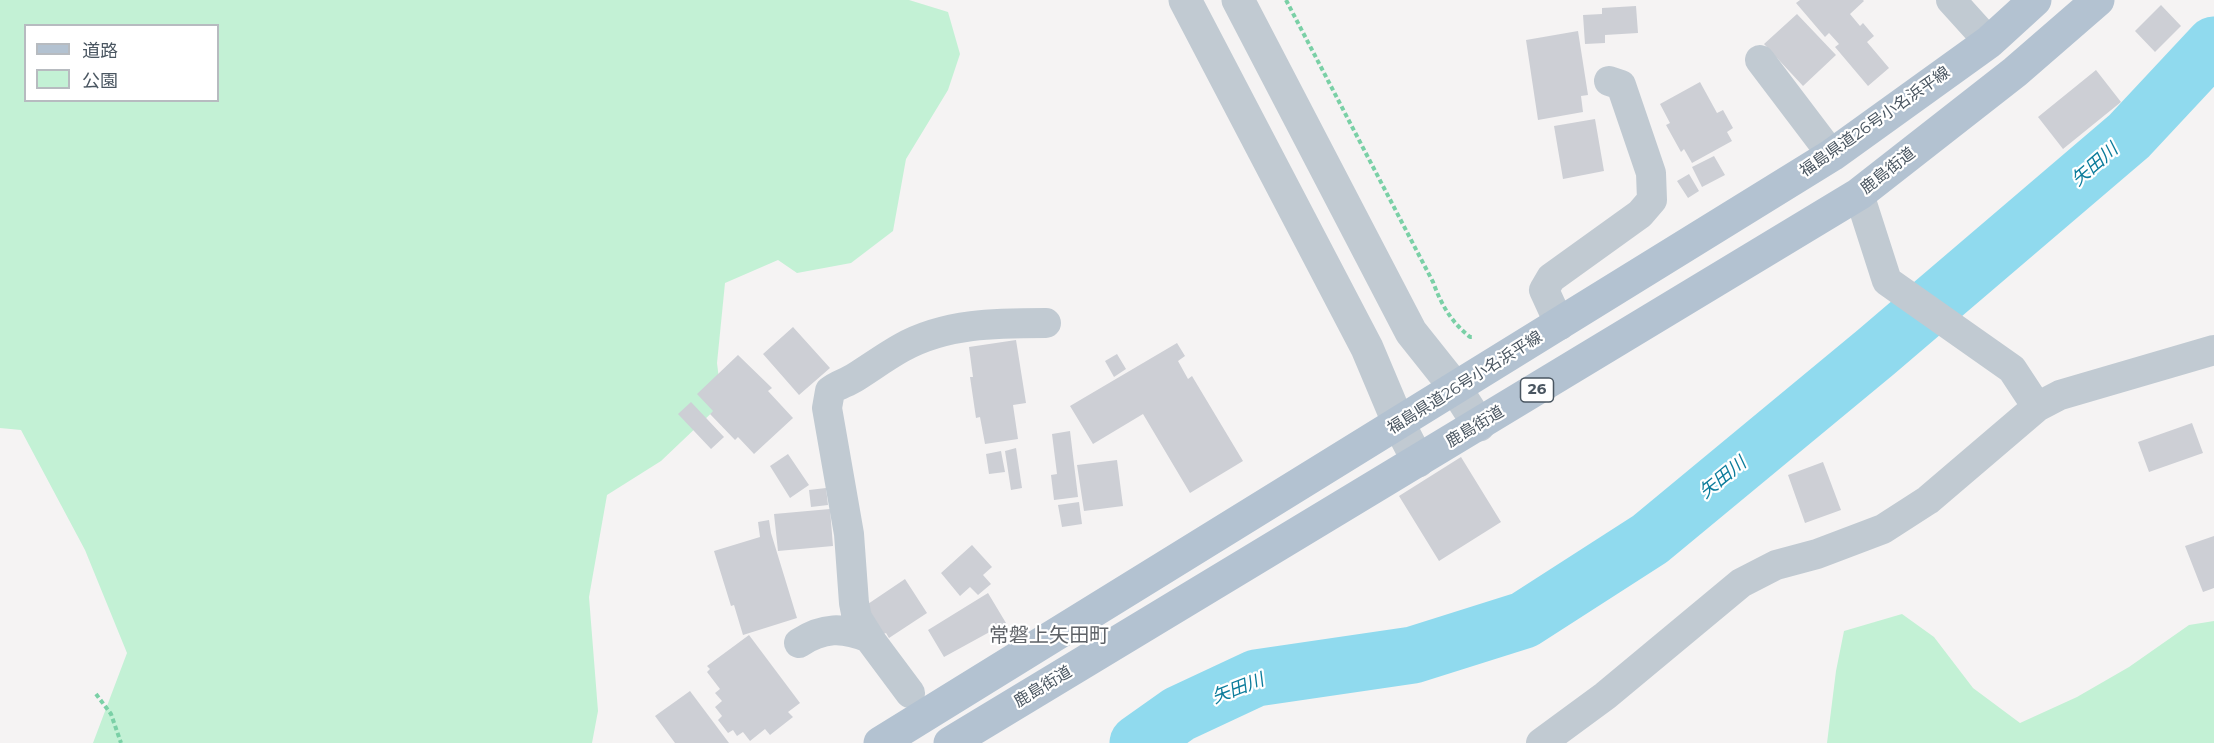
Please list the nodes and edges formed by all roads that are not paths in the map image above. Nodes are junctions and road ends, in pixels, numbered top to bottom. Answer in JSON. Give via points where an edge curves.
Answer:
{"nodes":[{"id":1,"x":1185,"y":0,"type":"edge"},
{"id":2,"x":1238,"y":0,"type":"edge"},
{"id":3,"x":1951,"y":0,"type":"edge"},
{"id":4,"x":2035,"y":0,"type":"edge"},
{"id":5,"x":2098,"y":0,"type":"edge"},
{"id":6,"x":1989,"y":42,"type":"junction"},
{"id":7,"x":1760,"y":60,"type":"dead end"},
{"id":8,"x":1609,"y":81,"type":"dead end"},
{"id":9,"x":1832,"y":155,"type":"junction"},
{"id":10,"x":1859,"y":194,"type":"junction"},
{"id":11,"x":1046,"y":323,"type":"dead end"},
{"id":12,"x":1560,"y":325,"type":"junction"},
{"id":13,"x":2214,"y":350,"type":"edge"},
{"id":14,"x":873,"y":366,"type":"junction"},
{"id":15,"x":833,"y":376,"type":"dead end"},
{"id":16,"x":1454,"y":386,"type":"junction"},
{"id":17,"x":2037,"y":406,"type":"junction"},
{"id":18,"x":1399,"y":424,"type":"junction"},
{"id":19,"x":1479,"y":425,"type":"junction"},
{"id":20,"x":812,"y":429,"type":"dead end"},
{"id":21,"x":1418,"y":460,"type":"junction"},
{"id":22,"x":838,"y":474,"type":"junction"},
{"id":23,"x":832,"y":576,"type":"dead end"},
{"id":24,"x":863,"y":628,"type":"junction"},
{"id":25,"x":799,"y":643,"type":"dead end"},
{"id":26,"x":910,"y":693,"type":"dead end"},
{"id":27,"x":961,"y":740,"type":"edge"},
{"id":28,"x":880,"y":743,"type":"edge"},
{"id":29,"x":1541,"y":743,"type":"edge"}],
"edges":[{"from":1,"to":18,"type":"street","via":[[1367,348]]},
{"from":2,"to":16,"type":"street","via":[[1412,332]]},
{"from":3,"to":6,"type":"street"},
{"from":4,"to":6,"type":"main road","name":"福島県道26号小名浜平線"},
{"from":5,"to":10,"type":"main road","name":"鹿島街道","number":"26","via":[[2015,72]]},
{"from":6,"to":9,"type":"main road","name":"福島県道26号小名浜平線"},
{"from":7,"to":9,"type":"street"},
{"from":8,"to":12,"type":"street","via":[[1621,85],[1651,173],[1652,200],[1640,214],[1551,278],[1544,290]]},
{"from":9,"to":12,"type":"main road","name":"福島県道26号小名浜平線"},
{"from":10,"to":17,"type":"street","via":[[1887,281],[2012,369]]},
{"from":10,"to":19,"type":"main road","name":"鹿島街道","number":"26"},
{"from":11,"to":14,"type":"street","via":[[963,327],[902,347]]},
{"from":12,"to":16,"type":"main road","name":"福島県道26号小名浜平線"},
{"from":13,"to":17,"type":"street","via":[[2060,395]]},
{"from":14,"to":15,"type":"street"},
{"from":14,"to":22,"type":"street","via":[[830,391],[828,408]]},
{"from":16,"to":18,"type":"main road","name":"福島県道26号小名浜平線"},
{"from":16,"to":19,"type":"street"},
{"from":17,"to":29,"type":"street","via":[[1928,500],[1883,529],[1776,565],[1742,583],[1605,696]]},
{"from":18,"to":21,"type":"street"},
{"from":18,"to":28,"type":"main road","name":"福島県道26号小名浜平線"},
{"from":19,"to":21,"type":"main road","name":"鹿島街道","number":"26"},
{"from":20,"to":22,"type":"street"},
{"from":21,"to":27,"type":"main road","name":"鹿島街道","number":"26"},
{"from":22,"to":24,"type":"street","via":[[849,534],[854,603]]},
{"from":23,"to":24,"type":"street","via":[[846,610]]},
{"from":24,"to":25,"type":"street","via":[[824,631]]},
{"from":24,"to":26,"type":"street"}]}
